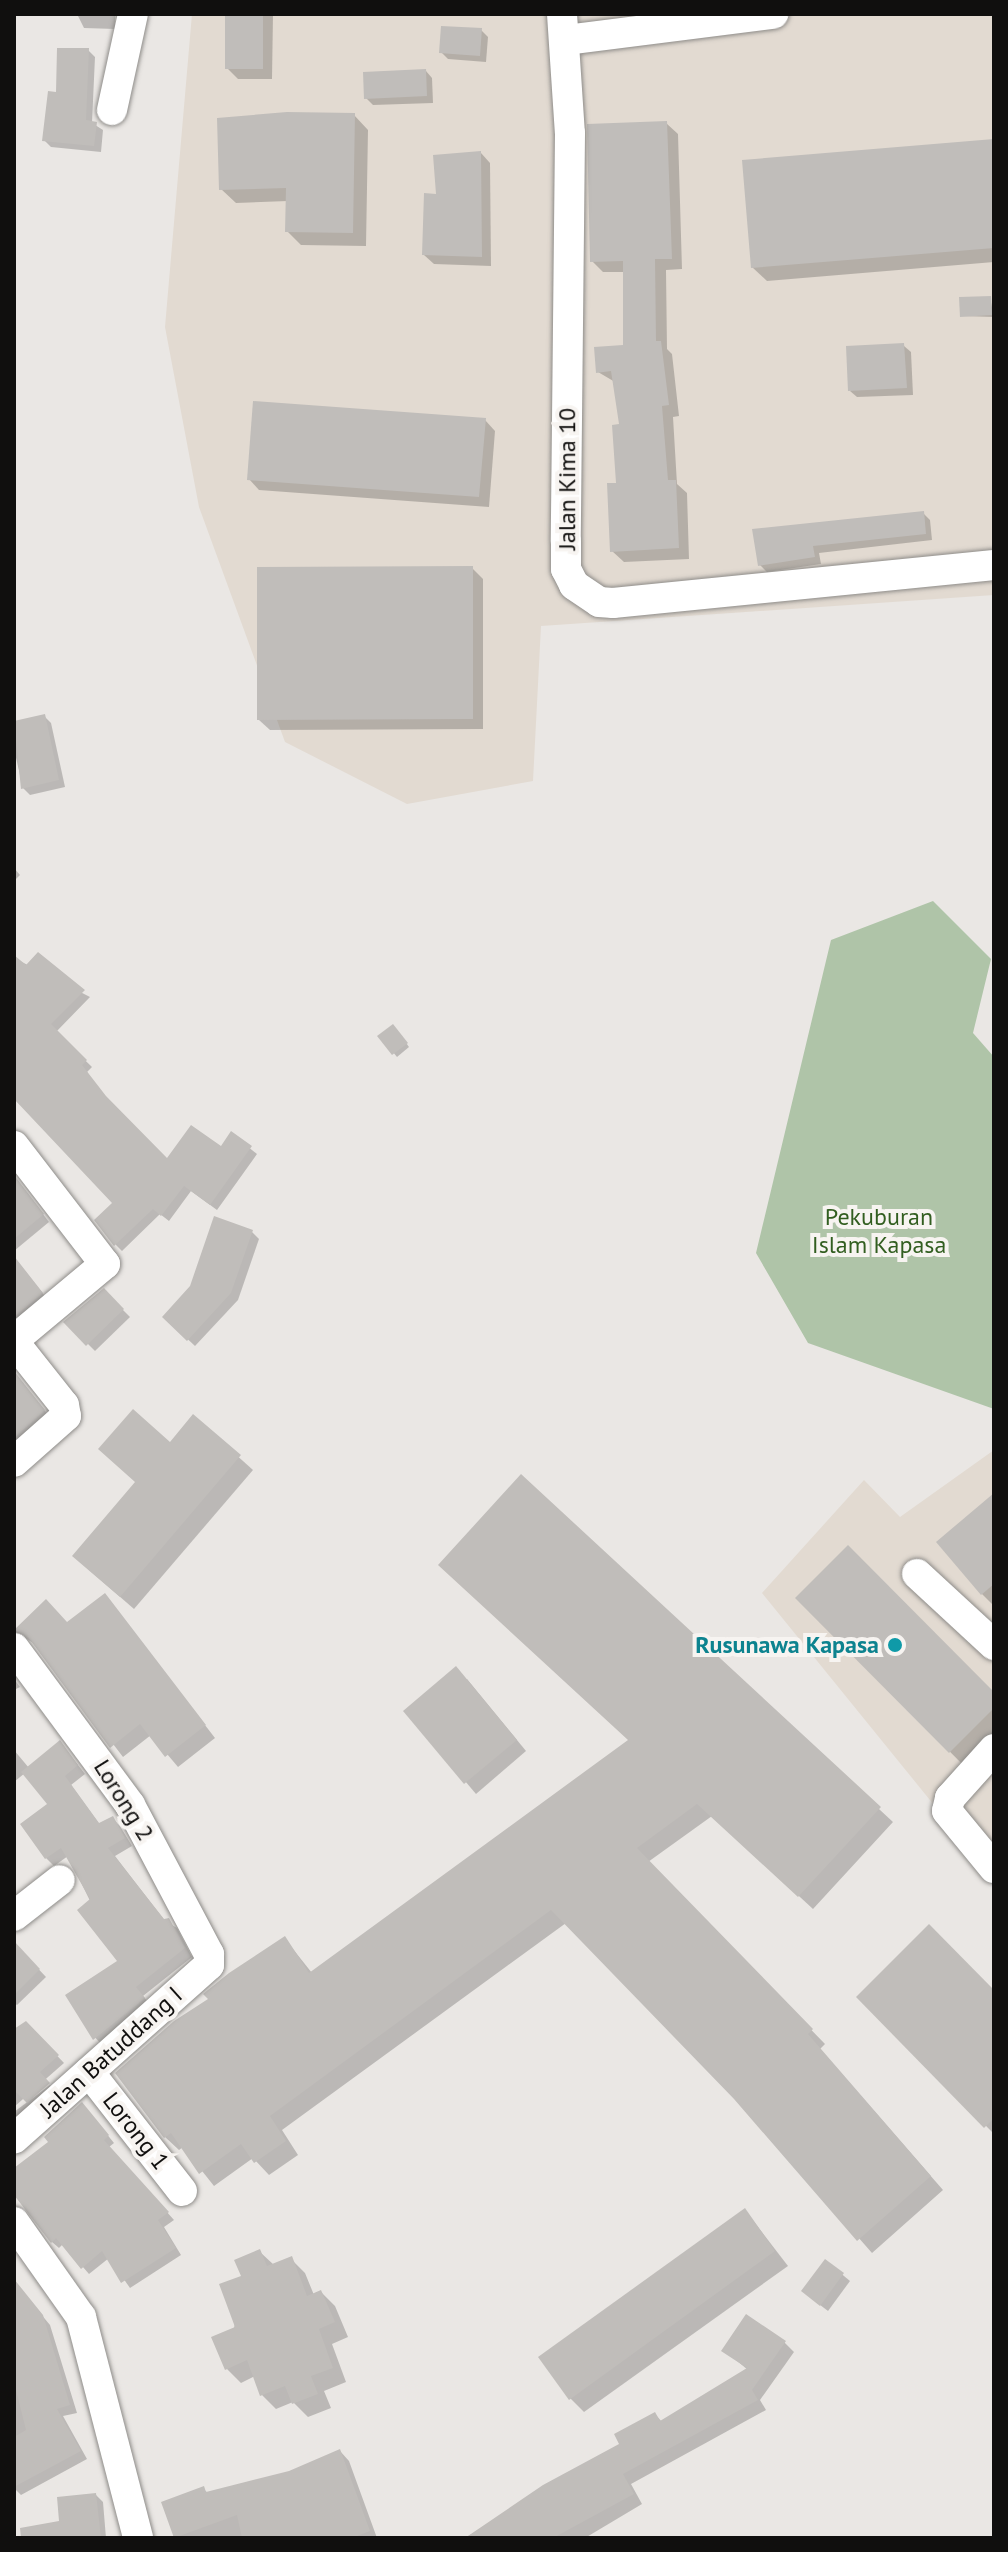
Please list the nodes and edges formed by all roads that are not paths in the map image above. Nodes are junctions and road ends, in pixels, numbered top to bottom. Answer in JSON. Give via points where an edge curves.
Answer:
{"nodes":[{"id":1,"x":133,"y":14,"type":"edge"},
{"id":2,"x":773,"y":14,"type":"edge"},
{"id":3,"x":564,"y":27,"type":"edge"},
{"id":4,"x":112,"y":110,"type":"dead end"},
{"id":5,"x":994,"y":565,"type":"edge"},
{"id":6,"x":14,"y":1146,"type":"edge"},
{"id":7,"x":14,"y":1341,"type":"edge"},
{"id":8,"x":14,"y":1462,"type":"edge"},
{"id":9,"x":917,"y":1574,"type":"dead end"},
{"id":10,"x":990,"y":1634,"type":"edge"},
{"id":11,"x":14,"y":1648,"type":"edge"},
{"id":12,"x":994,"y":1749,"type":"edge"},
{"id":13,"x":994,"y":1868,"type":"edge"},
{"id":14,"x":60,"y":1880,"type":"dead end"},
{"id":15,"x":14,"y":1916,"type":"edge"},
{"id":16,"x":209,"y":1965,"type":"joint"},
{"id":17,"x":89,"y":2072,"type":"junction"},
{"id":18,"x":14,"y":2139,"type":"edge"},
{"id":19,"x":182,"y":2191,"type":"dead end"},
{"id":20,"x":14,"y":2222,"type":"edge"},
{"id":21,"x":138,"y":2538,"type":"edge"}],
"edges":[{"from":1,"to":4,"type":"street"},
{"from":2,"to":3,"type":"street","name":"Jalan Kima 10"},
{"from":3,"to":5,"type":"street","name":"Jalan Kima 10","via":[[566,555],[574,585],[599,602],[613,603]]},
{"from":6,"to":7,"type":"street","via":[[105,1264]]},
{"from":7,"to":8,"type":"street","via":[[66,1412],[59,1427]]},
{"from":9,"to":10,"type":"street"},
{"from":11,"to":16,"type":"street","name":"Lorong 2","via":[[130,1805],[206,1943]]},
{"from":12,"to":13,"type":"street","via":[[950,1798],[947,1811]]},
{"from":14,"to":15,"type":"street"},
{"from":16,"to":17,"type":"street","name":"Jalan Batuddang I"},
{"from":17,"to":18,"type":"street","name":"Jalan Batuddang I"},
{"from":17,"to":19,"type":"street","name":"Lorong 1"},
{"from":20,"to":21,"type":"street","via":[[81,2317]]}]}
